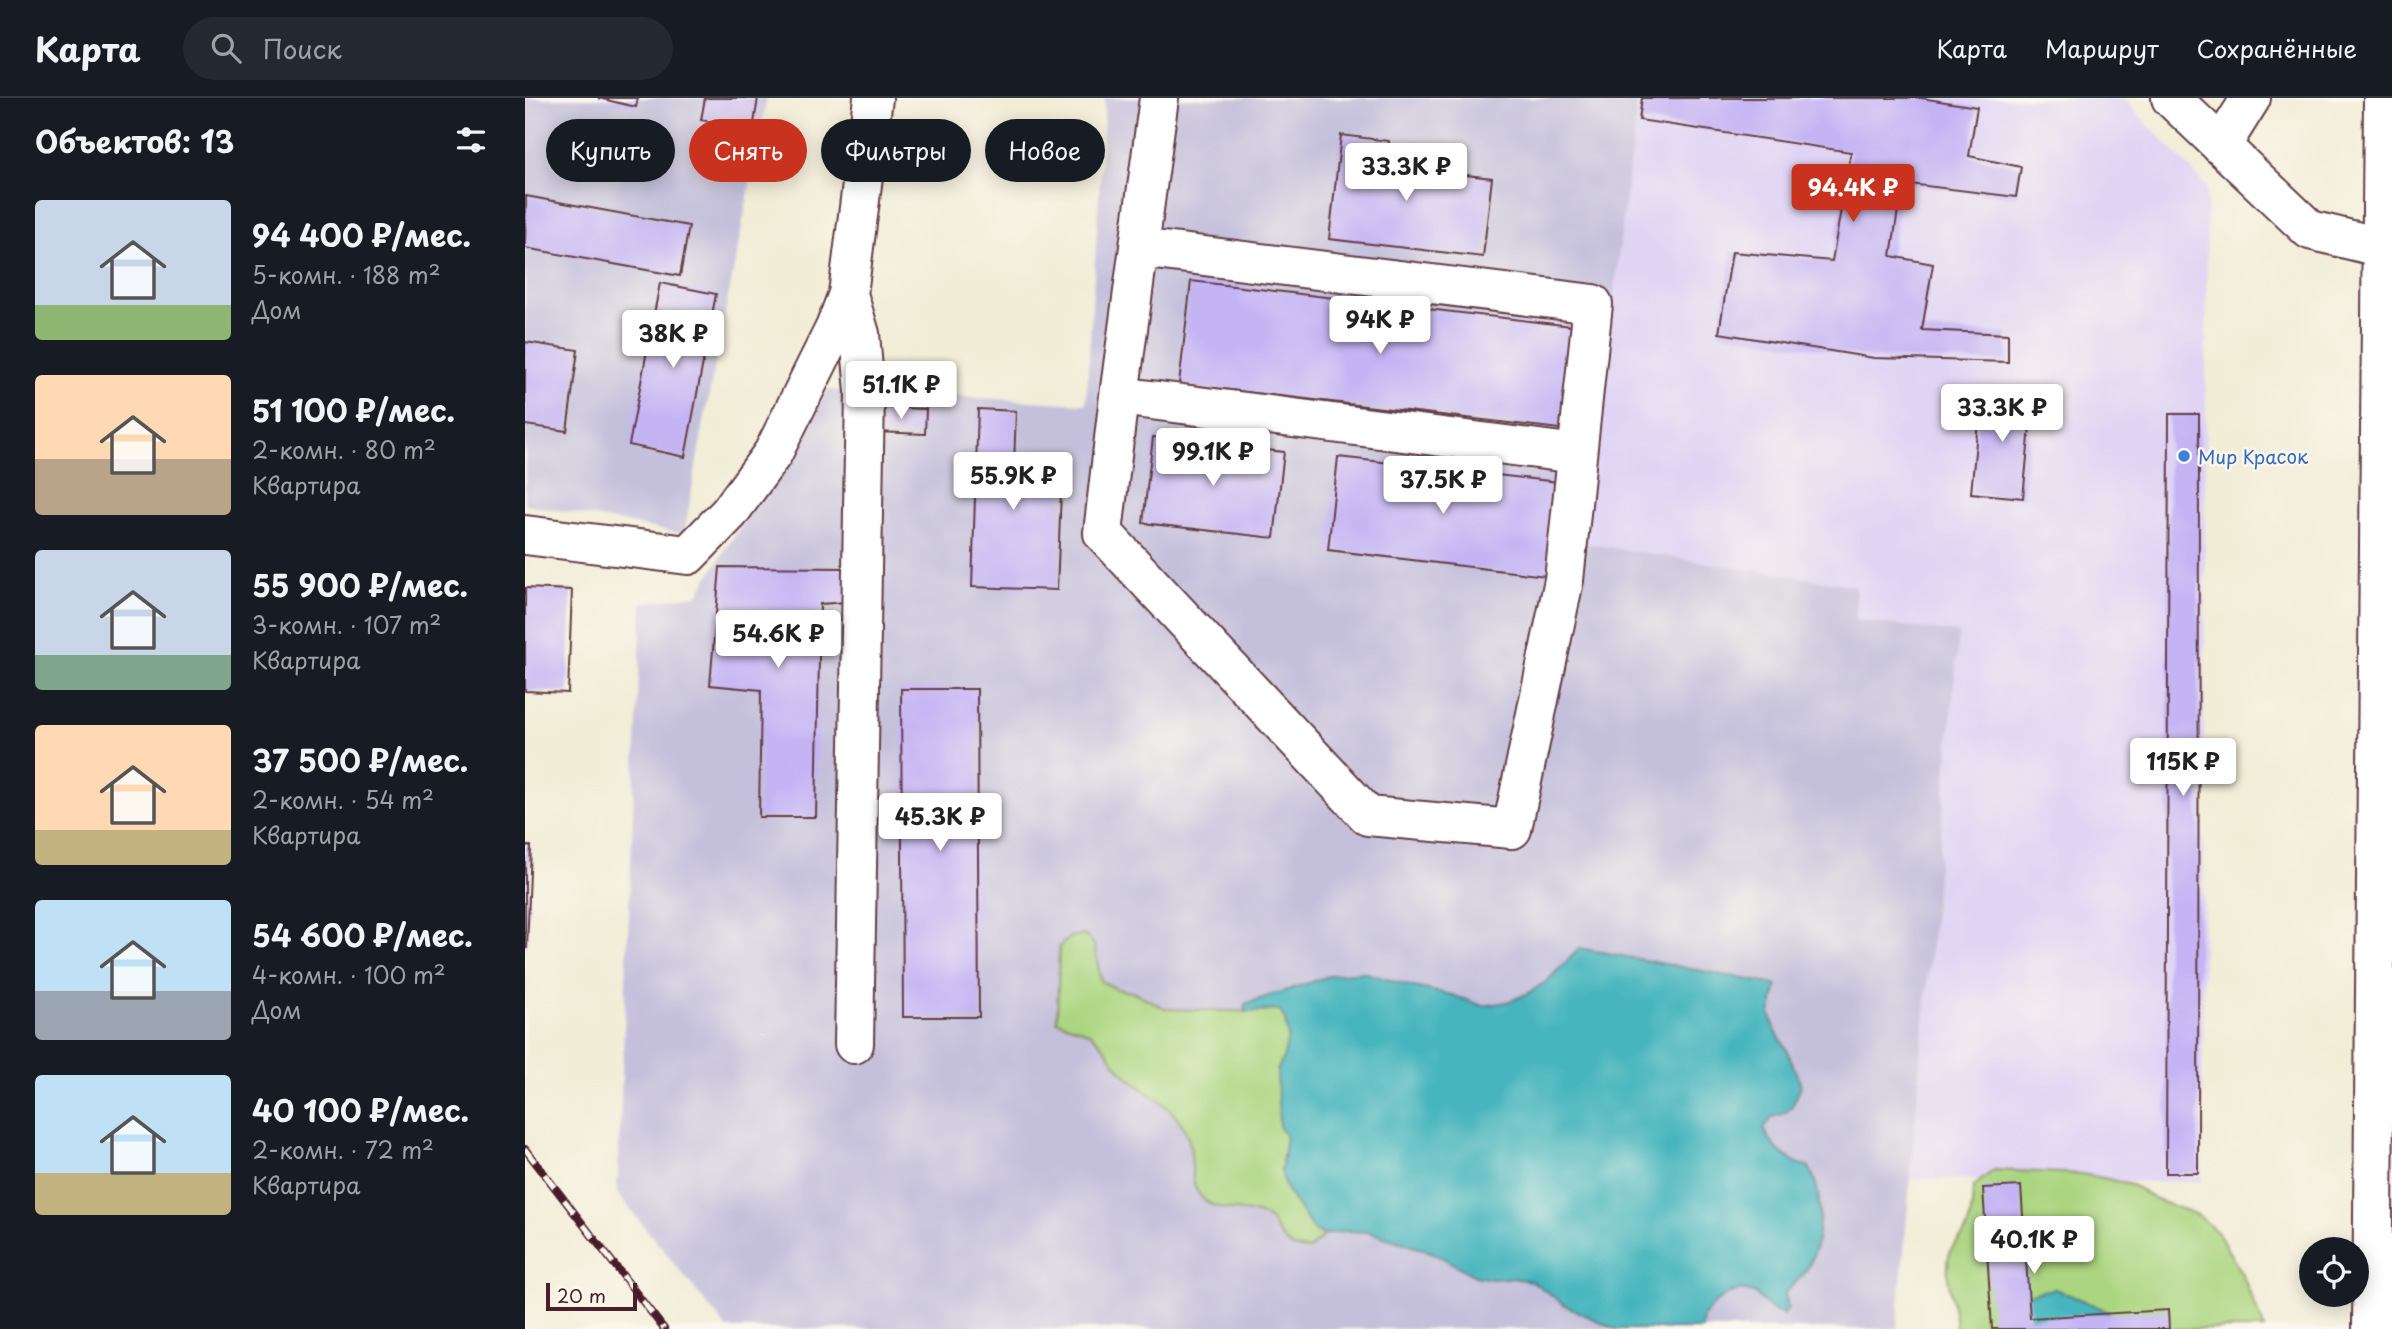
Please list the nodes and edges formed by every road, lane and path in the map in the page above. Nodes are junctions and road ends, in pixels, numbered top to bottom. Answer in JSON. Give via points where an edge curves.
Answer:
{"nodes":[{"id":1,"x":873,"y":98,"type":"edge"},
{"id":2,"x":1159,"y":98,"type":"edge"},
{"id":3,"x":2171,"y":98,"type":"edge"},
{"id":4,"x":2252,"y":98,"type":"edge"},
{"id":5,"x":2383,"y":98,"type":"edge"},
{"id":6,"x":2221,"y":146,"type":"junction"},
{"id":7,"x":2389,"y":247,"type":"edge"},
{"id":8,"x":1139,"y":248,"type":"junction"},
{"id":9,"x":848,"y":294,"type":"junction"},
{"id":10,"x":1119,"y":396,"type":"junction"},
{"id":11,"x":1577,"y":454,"type":"junction"},
{"id":12,"x":525,"y":535,"type":"edge"},
{"id":13,"x":854,"y":1044,"type":"dead end"},
{"id":14,"x":2372,"y":1329,"type":"edge"}],
"edges":[{"from":1,"to":9,"type":"main road"},
{"from":2,"to":8,"type":"main road"},
{"from":3,"to":6,"type":"main road"},
{"from":4,"to":6,"type":"main road"},
{"from":5,"to":7,"type":"main road"},
{"from":6,"to":7,"type":"main road","via":[[2310,230]]},
{"from":7,"to":14,"type":"main road"},
{"from":8,"to":10,"type":"main road"},
{"from":8,"to":11,"type":"main road","via":[[1593,304]]},
{"from":9,"to":12,"type":"main road","via":[[773,453],[729,513],[688,555]]},
{"from":9,"to":13,"type":"main road","via":[[860,334],[865,392]]},
{"from":10,"to":11,"type":"main road"},
{"from":10,"to":11,"type":"main road","via":[[1103,533],[1367,816],[1512,829],[1564,580]]}]}
